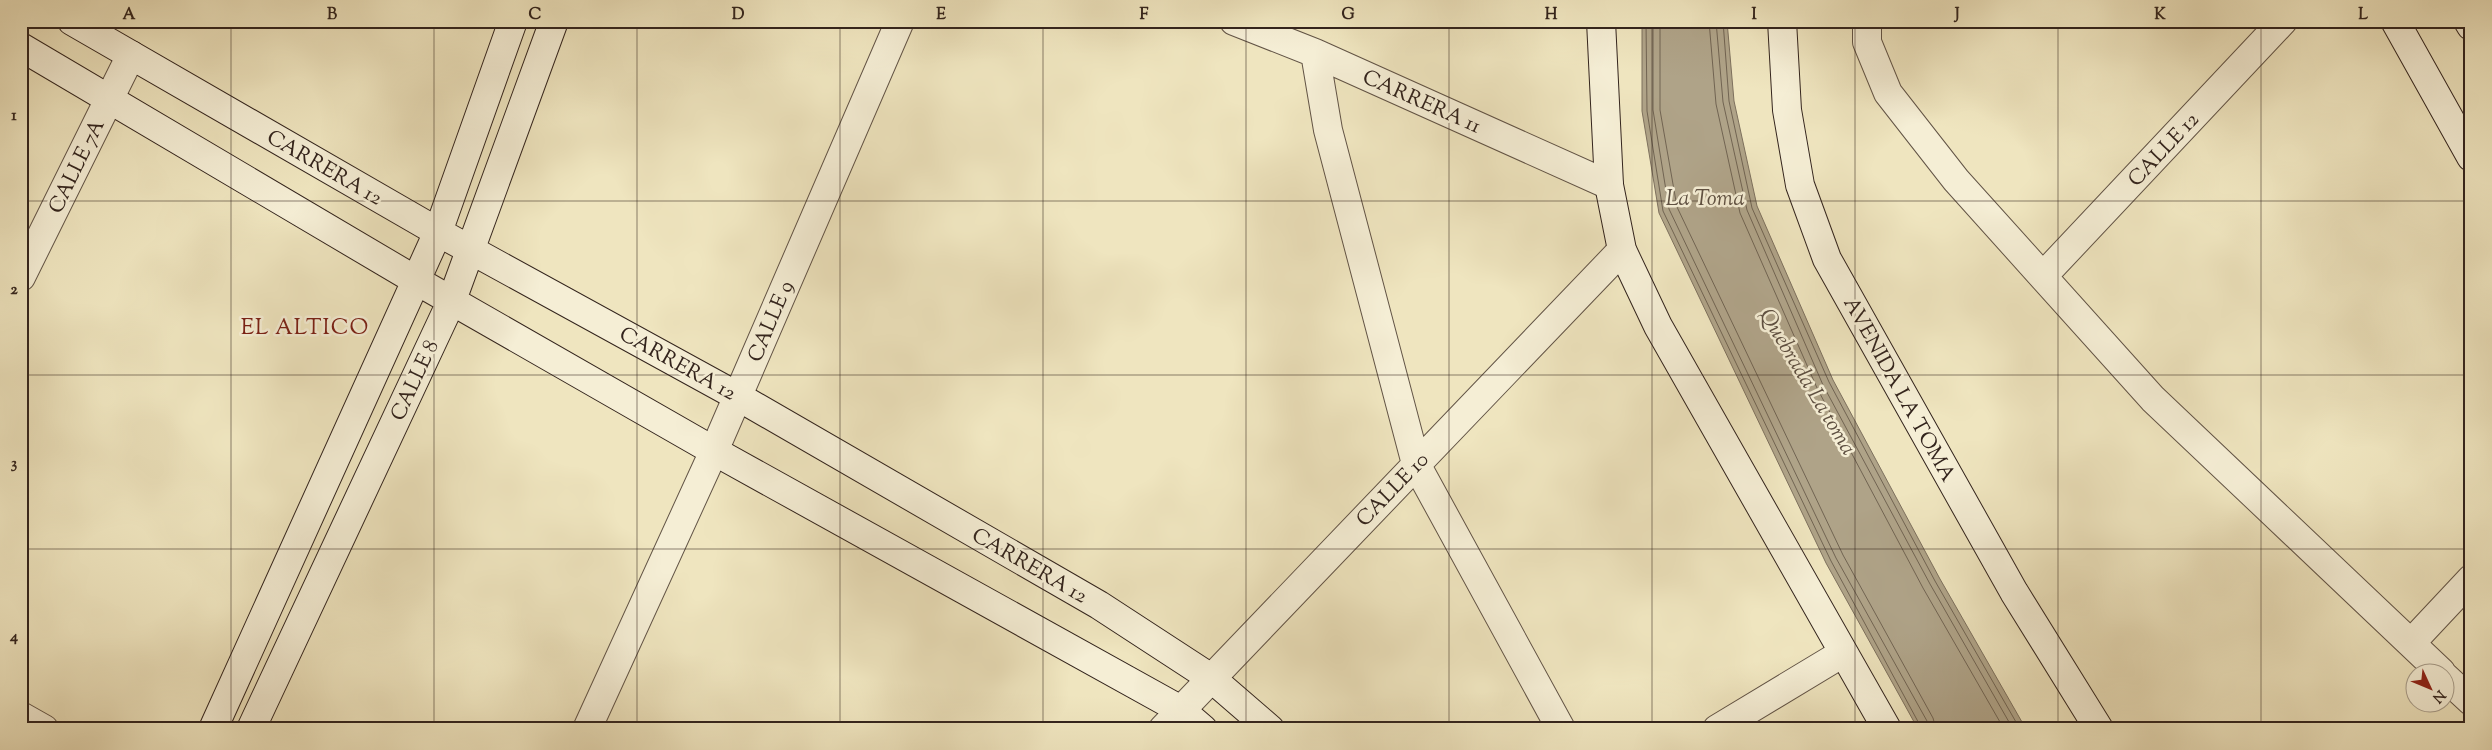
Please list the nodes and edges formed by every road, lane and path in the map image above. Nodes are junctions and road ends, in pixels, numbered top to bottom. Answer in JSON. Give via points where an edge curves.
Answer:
{"nodes":[{"id":1,"x":72,"y":21,"type":"edge"},
{"id":2,"x":514,"y":21,"type":"edge"},
{"id":3,"x":554,"y":21,"type":"edge"},
{"id":4,"x":900,"y":21,"type":"edge"},
{"id":5,"x":1234,"y":21,"type":"edge"},
{"id":6,"x":1601,"y":21,"type":"edge"},
{"id":7,"x":1782,"y":21,"type":"edge"},
{"id":8,"x":1867,"y":21,"type":"edge"},
{"id":9,"x":2283,"y":21,"type":"edge"},
{"id":10,"x":2394,"y":21,"type":"edge"},
{"id":11,"x":2468,"y":21,"type":"edge"},
{"id":12,"x":2471,"y":26,"type":"edge"},
{"id":13,"x":21,"y":47,"type":"edge"},
{"id":14,"x":1315,"y":53,"type":"junction"},
{"id":15,"x":131,"y":55,"type":"junction"},
{"id":16,"x":109,"y":98,"type":"junction"},
{"id":17,"x":2471,"y":157,"type":"edge"},
{"id":18,"x":1609,"y":185,"type":"junction"},
{"id":19,"x":438,"y":232,"type":"junction"},
{"id":20,"x":470,"y":249,"type":"junction"},
{"id":21,"x":1622,"y":250,"type":"junction"},
{"id":22,"x":2042,"y":276,"type":"junction"},
{"id":23,"x":21,"y":277,"type":"edge"},
{"id":24,"x":417,"y":281,"type":"junction"},
{"id":25,"x":452,"y":300,"type":"junction"},
{"id":26,"x":737,"y":396,"type":"junction"},
{"id":27,"x":714,"y":451,"type":"junction"},
{"id":28,"x":1416,"y":464,"type":"junction"},
{"id":29,"x":2471,"y":580,"type":"edge"},
{"id":30,"x":2411,"y":643,"type":"junction"},
{"id":31,"x":1843,"y":653,"type":"junction"},
{"id":32,"x":2431,"y":662,"type":"edge"},
{"id":33,"x":1210,"y":678,"type":"junction"},
{"id":34,"x":2454,"y":685,"type":"edge"},
{"id":35,"x":2471,"y":701,"type":"edge"},
{"id":36,"x":21,"y":716,"type":"edge"},
{"id":37,"x":1172,"y":720,"type":"edge"},
{"id":38,"x":44,"y":729,"type":"edge"},
{"id":39,"x":213,"y":729,"type":"edge"},
{"id":40,"x":251,"y":729,"type":"edge"},
{"id":41,"x":587,"y":729,"type":"edge"},
{"id":42,"x":1203,"y":729,"type":"edge"},
{"id":43,"x":1270,"y":729,"type":"edge"},
{"id":44,"x":1561,"y":729,"type":"edge"},
{"id":45,"x":1717,"y":729,"type":"edge"},
{"id":46,"x":1887,"y":729,"type":"edge"},
{"id":47,"x":2099,"y":729,"type":"edge"}],
"edges":[{"from":1,"to":15,"type":"main road","name":"CARRERA 12"},
{"from":2,"to":19,"type":"main road","name":"CALLE 8"},
{"from":3,"to":20,"type":"main road","name":"CALLE 8"},
{"from":4,"to":26,"type":"main road","name":"CALLE 9"},
{"from":5,"to":14,"type":"main road","name":"CARRERA 11"},
{"from":6,"to":18,"type":"main road"},
{"from":7,"to":47,"type":"main road","name":"AVENIDA LA TOMA","via":[[1787,110],[1800,185],[1827,259],[2014,592]]},
{"from":8,"to":22,"type":"main road","via":[[1867,42],[1888,93],[1956,180]]},
{"from":9,"to":22,"type":"main road","name":"CALLE 12"},
{"from":10,"to":17,"type":"main road"},
{"from":11,"to":12,"type":"main road"},
{"from":13,"to":16,"type":"main road"},
{"from":14,"to":18,"type":"main road","name":"CARRERA 11"},
{"from":14,"to":28,"type":"main road","via":[[1328,130]]},
{"from":15,"to":16,"type":"main road","name":"CALLE 7A"},
{"from":15,"to":19,"type":"main road","name":"CARRERA 12"},
{"from":16,"to":23,"type":"main road","name":"CALLE 7A"},
{"from":16,"to":24,"type":"main road"},
{"from":18,"to":21,"type":"main road"},
{"from":19,"to":20,"type":"main road","name":"CARRERA 12"},
{"from":19,"to":24,"type":"main road","name":"CALLE 8"},
{"from":20,"to":25,"type":"main road","name":"CALLE 8"},
{"from":20,"to":26,"type":"main road","name":"CARRERA 12"},
{"from":21,"to":28,"type":"main road","name":"CALLE 10"},
{"from":21,"to":31,"type":"main road","via":[[1658,326]]},
{"from":22,"to":30,"type":"main road","via":[[2153,399]]},
{"from":24,"to":25,"type":"main road"},
{"from":24,"to":39,"type":"main road","name":"CALLE 8"},
{"from":25,"to":27,"type":"main road"},
{"from":25,"to":40,"type":"main road","name":"CALLE 8"},
{"from":26,"to":27,"type":"main road","name":"CALLE 9"},
{"from":26,"to":33,"type":"main road","name":"CARRERA 12","via":[[1099,605]]},
{"from":27,"to":37,"type":"main road"},
{"from":27,"to":41,"type":"main road","name":"CALLE 9"},
{"from":28,"to":33,"type":"main road","name":"CALLE 10"},
{"from":28,"to":44,"type":"main road"},
{"from":29,"to":30,"type":"main road"},
{"from":30,"to":32,"type":"main road"},
{"from":31,"to":45,"type":"main road"},
{"from":31,"to":46,"type":"main road"},
{"from":33,"to":37,"type":"main road","name":"CALLE 10"},
{"from":33,"to":43,"type":"main road","name":"CARRERA 12"},
{"from":34,"to":35,"type":"main road"},
{"from":36,"to":38,"type":"main road"},
{"from":37,"to":42,"type":"main road"}]}
